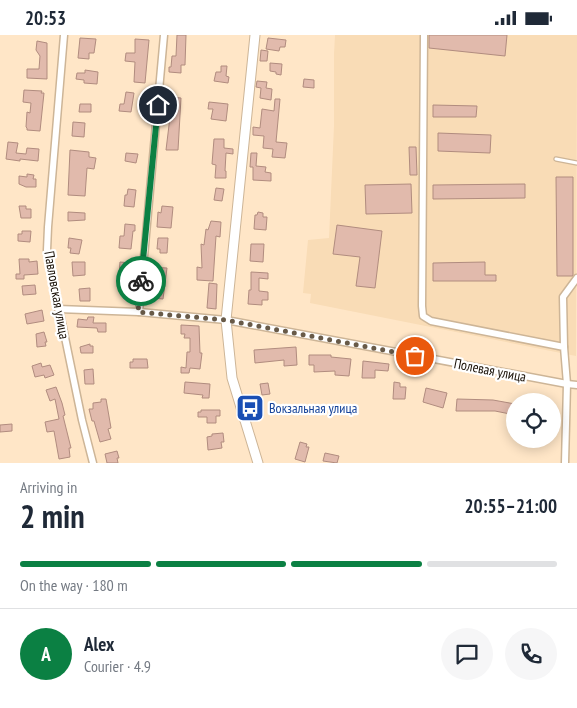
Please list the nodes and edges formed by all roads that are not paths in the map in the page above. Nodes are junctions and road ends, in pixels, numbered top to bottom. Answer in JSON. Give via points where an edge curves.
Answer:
{"nodes":[{"id":1,"x":64,"y":35,"type":"edge"},
{"id":2,"x":164,"y":35,"type":"edge"},
{"id":3,"x":255,"y":35,"type":"edge"},
{"id":4,"x":424,"y":35,"type":"edge"},
{"id":5,"x":556,"y":159,"type":"dead end"},
{"id":6,"x":577,"y":163,"type":"edge"},
{"id":7,"x":577,"y":278,"type":"edge"},
{"id":8,"x":58,"y":309,"type":"junction"},
{"id":9,"x":138,"y":312,"type":"junction"},
{"id":10,"x":226,"y":320,"type":"junction"},
{"id":11,"x":564,"y":347,"type":"junction"},
{"id":12,"x":567,"y":384,"type":"junction"},
{"id":13,"x":577,"y":385,"type":"edge"},
{"id":14,"x":93,"y":463,"type":"edge"},
{"id":15,"x":258,"y":463,"type":"edge"},
{"id":16,"x":565,"y":463,"type":"edge"}],
"edges":[{"from":1,"to":8,"type":"street","name":"Павловская улица","via":[[48,235]]},
{"from":2,"to":9,"type":"street"},
{"from":3,"to":10,"type":"street"},
{"from":4,"to":11,"type":"street","via":[[423,316],[431,321]]},
{"from":5,"to":6,"type":"lane"},
{"from":7,"to":11,"type":"street","via":[[563,297]]},
{"from":8,"to":9,"type":"street","name":"Полевая улица"},
{"from":8,"to":14,"type":"street","name":"Павловская улица"},
{"from":9,"to":10,"type":"street","name":"Полевая улица"},
{"from":10,"to":12,"type":"street","name":"Полевая улица"},
{"from":10,"to":15,"type":"street","via":[[232,378]]},
{"from":11,"to":12,"type":"street"},
{"from":12,"to":13,"type":"street","name":"Полевая улица"},
{"from":12,"to":16,"type":"street"}]}
